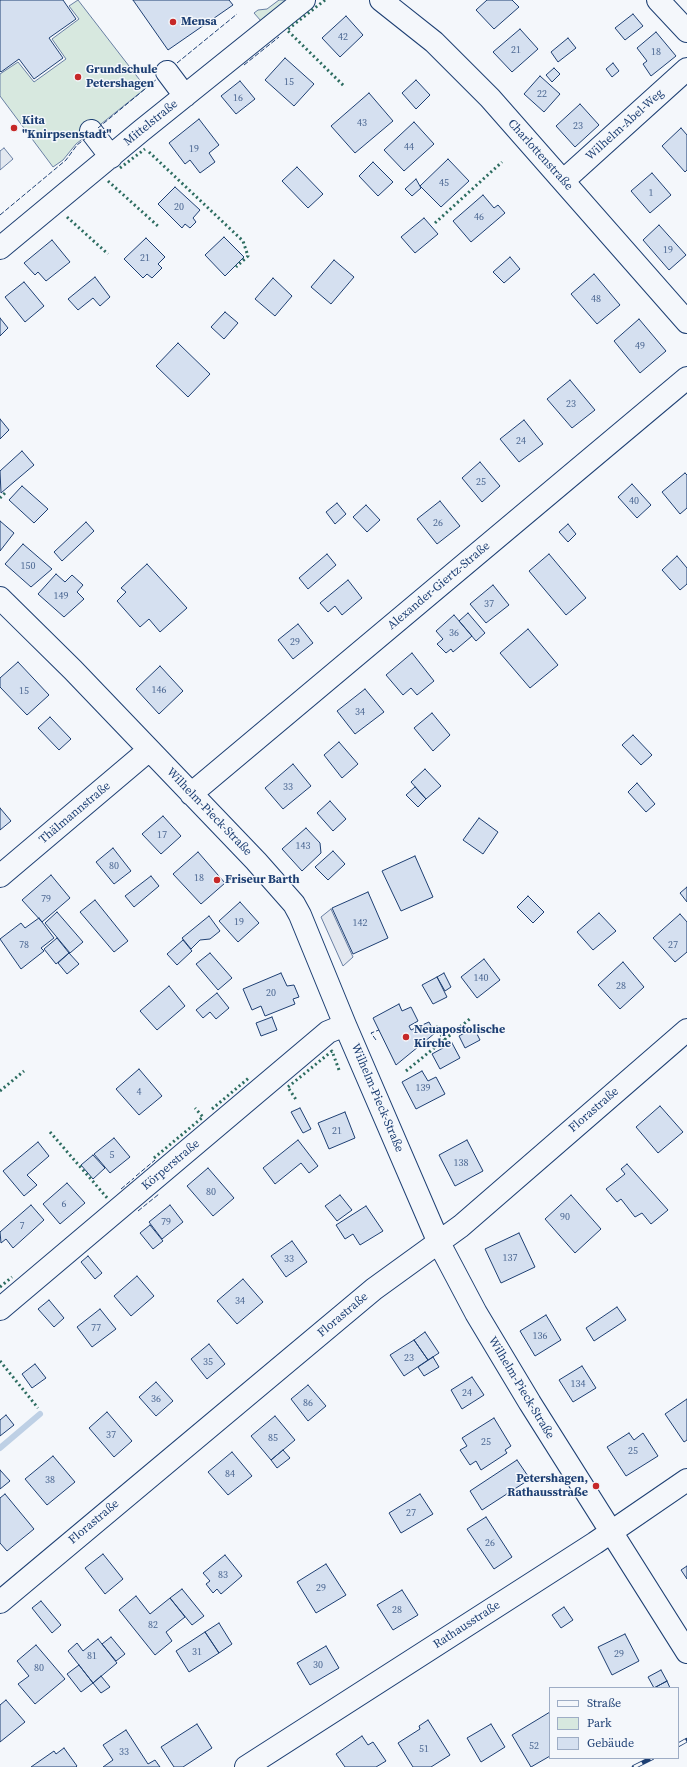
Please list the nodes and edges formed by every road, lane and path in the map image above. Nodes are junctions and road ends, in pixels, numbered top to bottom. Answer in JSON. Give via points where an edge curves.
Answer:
{"nodes":[{"id":1,"x":304,"y":0,"type":"edge"},
{"id":2,"x":381,"y":0,"type":"edge"},
{"id":3,"x":658,"y":0,"type":"edge"},
{"id":4,"x":687,"y":31,"type":"edge"},
{"id":5,"x":687,"y":69,"type":"edge"},
{"id":6,"x":167,"y":72,"type":"dead end"},
{"id":7,"x":185,"y":96,"type":"junction"},
{"id":8,"x":91,"y":131,"type":"dead end"},
{"id":9,"x":111,"y":157,"type":"junction"},
{"id":10,"x":563,"y":181,"type":"junction"},
{"id":11,"x":0,"y":248,"type":"edge"},
{"id":12,"x":687,"y":322,"type":"edge"},
{"id":13,"x":687,"y":378,"type":"edge"},
{"id":14,"x":0,"y":598,"type":"edge"},
{"id":15,"x":149,"y":750,"type":"junction"},
{"id":16,"x":191,"y":794,"type":"junction"},
{"id":17,"x":0,"y":876,"type":"edge"},
{"id":18,"x":345,"y":1026,"type":"junction"},
{"id":19,"x":687,"y":1030,"type":"edge"},
{"id":20,"x":439,"y":1243,"type":"junction"},
{"id":21,"x":0,"y":1309,"type":"edge"},
{"id":22,"x":687,"y":1480,"type":"edge"},
{"id":23,"x":611,"y":1533,"type":"junction"},
{"id":24,"x":0,"y":1602,"type":"edge"},
{"id":25,"x":687,"y":1652,"type":"edge"},
{"id":26,"x":246,"y":1767,"type":"edge"}],
"edges":[{"from":1,"to":7,"type":"street","name":"Mittelstraße"},
{"from":2,"to":10,"type":"street","name":"Charlottenstraße","via":[[434,42],[490,98]]},
{"from":3,"to":4,"type":"street"},
{"from":5,"to":10,"type":"street","name":"Wilhelm-Abel-Weg"},
{"from":6,"to":7,"type":"street"},
{"from":7,"to":9,"type":"street","name":"Mittelstraße"},
{"from":8,"to":9,"type":"street"},
{"from":9,"to":11,"type":"street","name":"Mittelstraße"},
{"from":10,"to":12,"type":"street","name":"Charlottenstraße"},
{"from":13,"to":16,"type":"street","name":"Alexander-Giertz-Straße"},
{"from":14,"to":15,"type":"street","name":"Wilhelm-Pieck-Straße"},
{"from":15,"to":16,"type":"street","name":"Wilhelm-Pieck-Straße"},
{"from":15,"to":17,"type":"street","name":"Thälmannstraße"},
{"from":16,"to":18,"type":"street","name":"Wilhelm-Pieck-Straße","via":[[294,904]]},
{"from":18,"to":20,"type":"street","name":"Wilhelm-Pieck-Straße"},
{"from":18,"to":21,"type":"street","name":"Körperstraße","via":[[328,1032]]},
{"from":19,"to":20,"type":"street","name":"Florastraße"},
{"from":20,"to":23,"type":"street","name":"Wilhelm-Pieck-Straße","via":[[476,1313]]},
{"from":20,"to":24,"type":"street","name":"Florastraße","via":[[368,1294]]},
{"from":22,"to":23,"type":"street","name":"Rathausstraße"},
{"from":23,"to":25,"type":"street","name":"Wilhelm-Pieck-Straße"},
{"from":23,"to":26,"type":"street","name":"Rathausstraße"}]}
